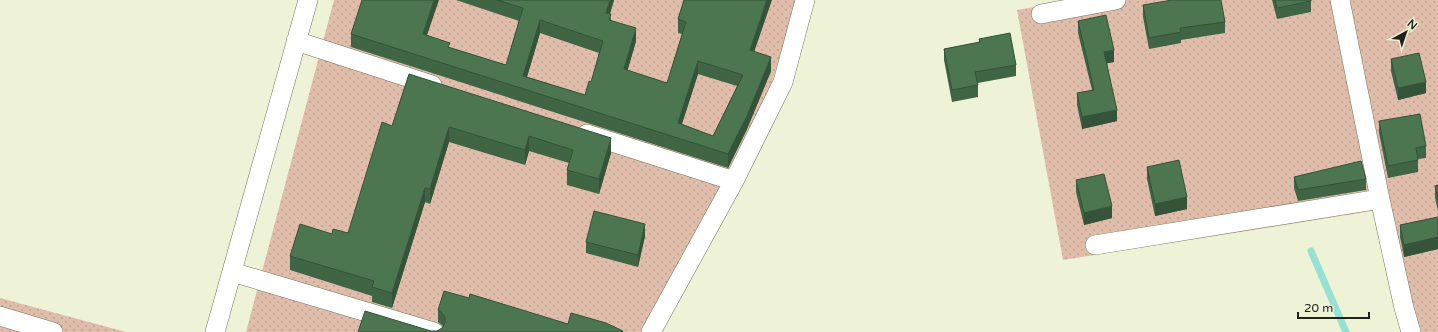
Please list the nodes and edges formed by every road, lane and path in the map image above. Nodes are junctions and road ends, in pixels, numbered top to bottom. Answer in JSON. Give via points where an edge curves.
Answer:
{"nodes":[{"id":1,"x":308,"y":0,"type":"edge"},
{"id":2,"x":805,"y":0,"type":"edge"},
{"id":3,"x":1116,"y":0,"type":"edge"},
{"id":4,"x":1340,"y":0,"type":"edge"},
{"id":5,"x":1041,"y":14,"type":"dead end"},
{"id":6,"x":296,"y":41,"type":"junction"},
{"id":7,"x":447,"y":90,"type":"edge"},
{"id":8,"x":568,"y":128,"type":"edge"},
{"id":9,"x":734,"y":181,"type":"junction"},
{"id":10,"x":1380,"y":199,"type":"junction"},
{"id":11,"x":1096,"y":244,"type":"dead end"},
{"id":12,"x":232,"y":272,"type":"junction"},
{"id":13,"x":0,"y":316,"type":"edge"},
{"id":14,"x":53,"y":332,"type":"edge"},
{"id":15,"x":215,"y":332,"type":"edge"},
{"id":16,"x":434,"y":332,"type":"edge"},
{"id":17,"x":651,"y":332,"type":"edge"},
{"id":18,"x":1411,"y":332,"type":"edge"}],
"edges":[{"from":1,"to":6,"type":"street"},
{"from":2,"to":9,"type":"street","via":[[784,82]]},
{"from":3,"to":5,"type":"street"},
{"from":4,"to":10,"type":"street"},
{"from":6,"to":7,"type":"street"},
{"from":6,"to":12,"type":"street"},
{"from":8,"to":9,"type":"street"},
{"from":9,"to":17,"type":"street"},
{"from":10,"to":11,"type":"street"},
{"from":10,"to":18,"type":"street"},
{"from":12,"to":15,"type":"street"},
{"from":12,"to":16,"type":"street"},
{"from":13,"to":14,"type":"street"}]}
